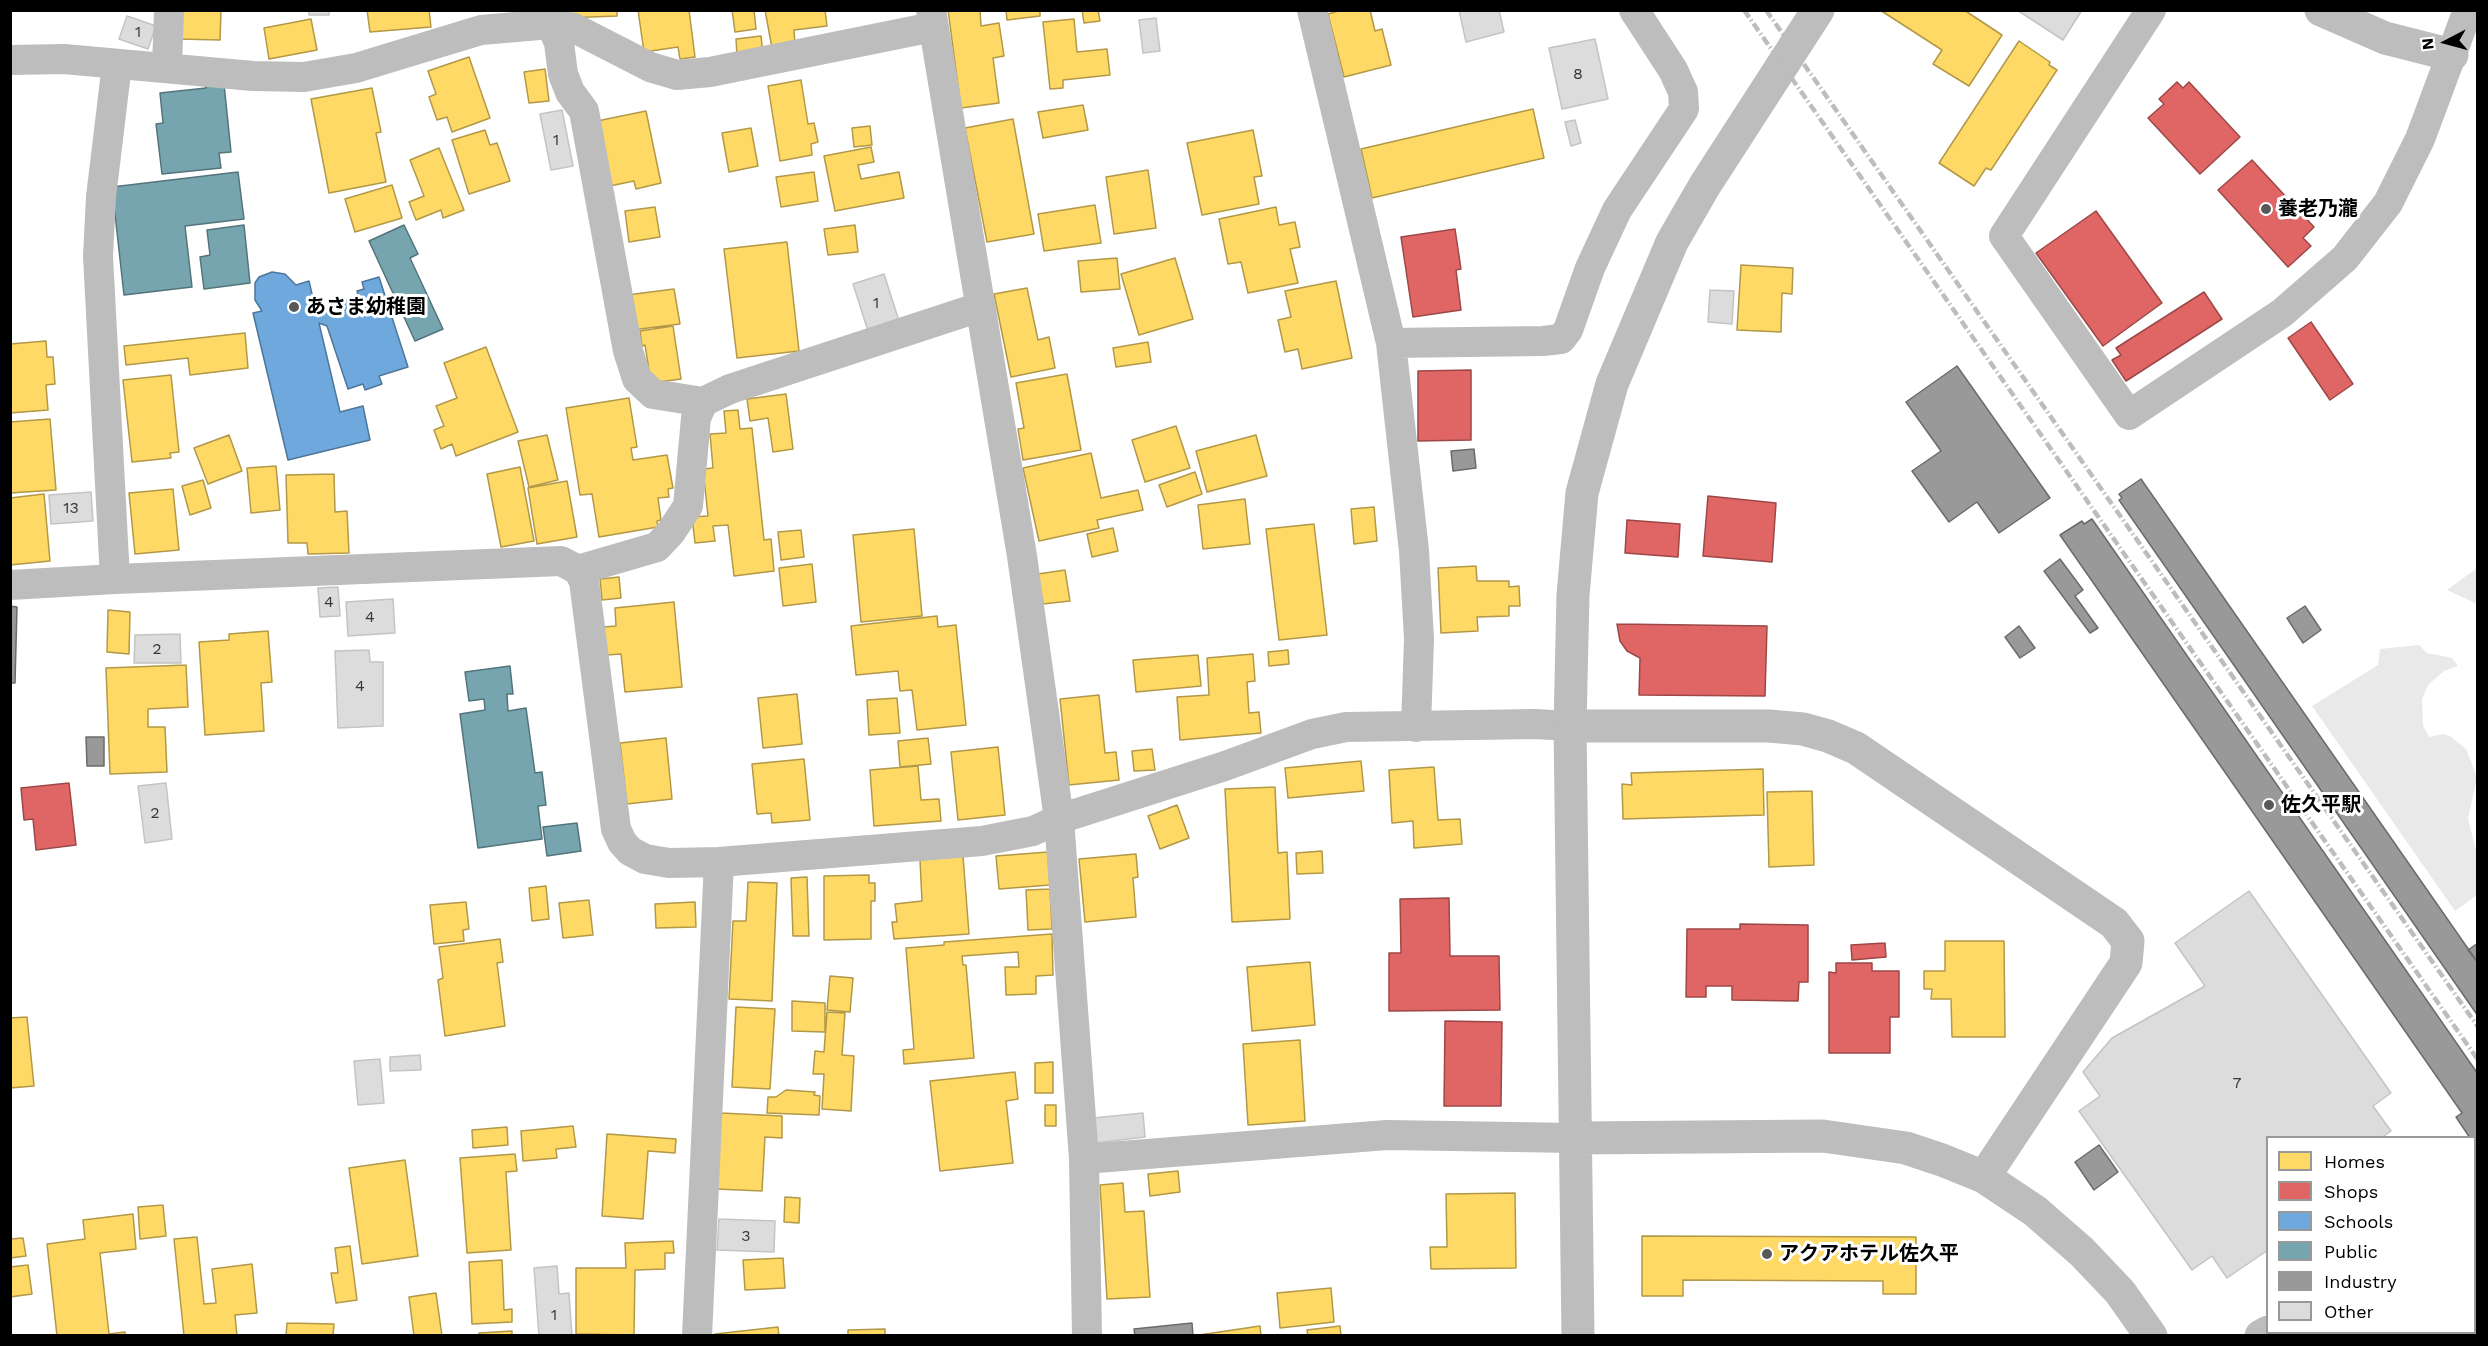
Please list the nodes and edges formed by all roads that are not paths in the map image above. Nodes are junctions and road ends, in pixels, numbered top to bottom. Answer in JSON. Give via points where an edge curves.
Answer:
{"nodes":[{"id":1,"x":169,"y":10,"type":"edge"},
{"id":2,"x":1312,"y":10,"type":"edge"},
{"id":3,"x":1634,"y":10,"type":"edge"},
{"id":4,"x":2151,"y":10,"type":"edge"},
{"id":5,"x":2321,"y":10,"type":"edge"},
{"id":6,"x":2468,"y":10,"type":"edge"},
{"id":7,"x":1816,"y":14,"type":"edge"},
{"id":8,"x":551,"y":17,"type":"edge"},
{"id":9,"x":932,"y":19,"type":"edge"},
{"id":10,"x":2452,"y":55,"type":"junction"},
{"id":11,"x":10,"y":60,"type":"edge"},
{"id":12,"x":117,"y":64,"type":"junction"},
{"id":13,"x":167,"y":67,"type":"junction"},
{"id":14,"x":980,"y":307,"type":"junction"},
{"id":15,"x":1390,"y":344,"type":"junction"},
{"id":16,"x":703,"y":402,"type":"junction"},
{"id":17,"x":578,"y":570,"type":"junction"},
{"id":18,"x":115,"y":579,"type":"junction"},
{"id":19,"x":10,"y":585,"type":"edge"},
{"id":20,"x":1570,"y":726,"type":"junction"},
{"id":21,"x":1416,"y":727,"type":"junction"},
{"id":22,"x":1059,"y":819,"type":"junction"},
{"id":23,"x":718,"y":862,"type":"junction"},
{"id":24,"x":1576,"y":1137,"type":"junction"},
{"id":25,"x":1084,"y":1159,"type":"junction"},
{"id":26,"x":1984,"y":1177,"type":"junction"},
{"id":27,"x":697,"y":1335,"type":"edge"},
{"id":28,"x":1088,"y":1335,"type":"edge"},
{"id":29,"x":1578,"y":1335,"type":"edge"},
{"id":30,"x":2151,"y":1335,"type":"edge"}],
"edges":[{"from":1,"to":13,"type":"street"},
{"from":2,"to":15,"type":"street"},
{"from":3,"to":15,"type":"street","via":[[1673,70],[1683,92],[1684,108],[1617,210],[1590,268],[1568,330],[1561,339],[1543,341]]},
{"from":4,"to":10,"type":"street","via":[[2004,236],[2129,415],[2282,313],[2345,258],[2388,203],[2420,139]]},
{"from":5,"to":10,"type":"street","via":[[2385,38]]},
{"from":6,"to":10,"type":"street"},
{"from":7,"to":20,"type":"street","via":[[1672,242],[1612,384],[1582,494],[1573,594]]},
{"from":8,"to":9,"type":"street","via":[[650,67],[677,75],[710,72]]},
{"from":8,"to":13,"type":"street","via":[[481,30],[356,68],[304,77]]},
{"from":8,"to":16,"type":"street","via":[[563,74],[584,111],[628,351],[637,379],[653,394]]},
{"from":9,"to":14,"type":"street"},
{"from":11,"to":12,"type":"street","via":[[64,59]]},
{"from":12,"to":13,"type":"street"},
{"from":12,"to":18,"type":"street","via":[[98,256]]},
{"from":14,"to":16,"type":"street","via":[[730,389]]},
{"from":14,"to":22,"type":"street","via":[[1022,556]]},
{"from":15,"to":21,"type":"street","via":[[1414,550],[1419,639]]},
{"from":16,"to":17,"type":"street","via":[[696,418],[688,506],[671,532],[657,547]]},
{"from":17,"to":18,"type":"street","via":[[561,561]]},
{"from":17,"to":23,"type":"street","via":[[584,581],[612,808],[622,842],[645,859],[669,863]]},
{"from":18,"to":19,"type":"street"},
{"from":20,"to":21,"type":"street"},
{"from":20,"to":24,"type":"street"},
{"from":20,"to":26,"type":"street","via":[[1769,726],[1828,736],[1856,748],[2114,923],[2128,941],[2126,963]]},
{"from":21,"to":22,"type":"street","via":[[1346,727],[1312,734]]},
{"from":22,"to":23,"type":"street","via":[[1033,831],[982,842]]},
{"from":22,"to":25,"type":"street"},
{"from":23,"to":27,"type":"street"},
{"from":24,"to":25,"type":"street","via":[[1387,1135]]},
{"from":24,"to":26,"type":"street","via":[[1823,1136],[1906,1148]]},
{"from":24,"to":29,"type":"street"},
{"from":25,"to":28,"type":"street"},
{"from":26,"to":30,"type":"street","via":[[2035,1211],[2082,1252],[2120,1292]]}]}
